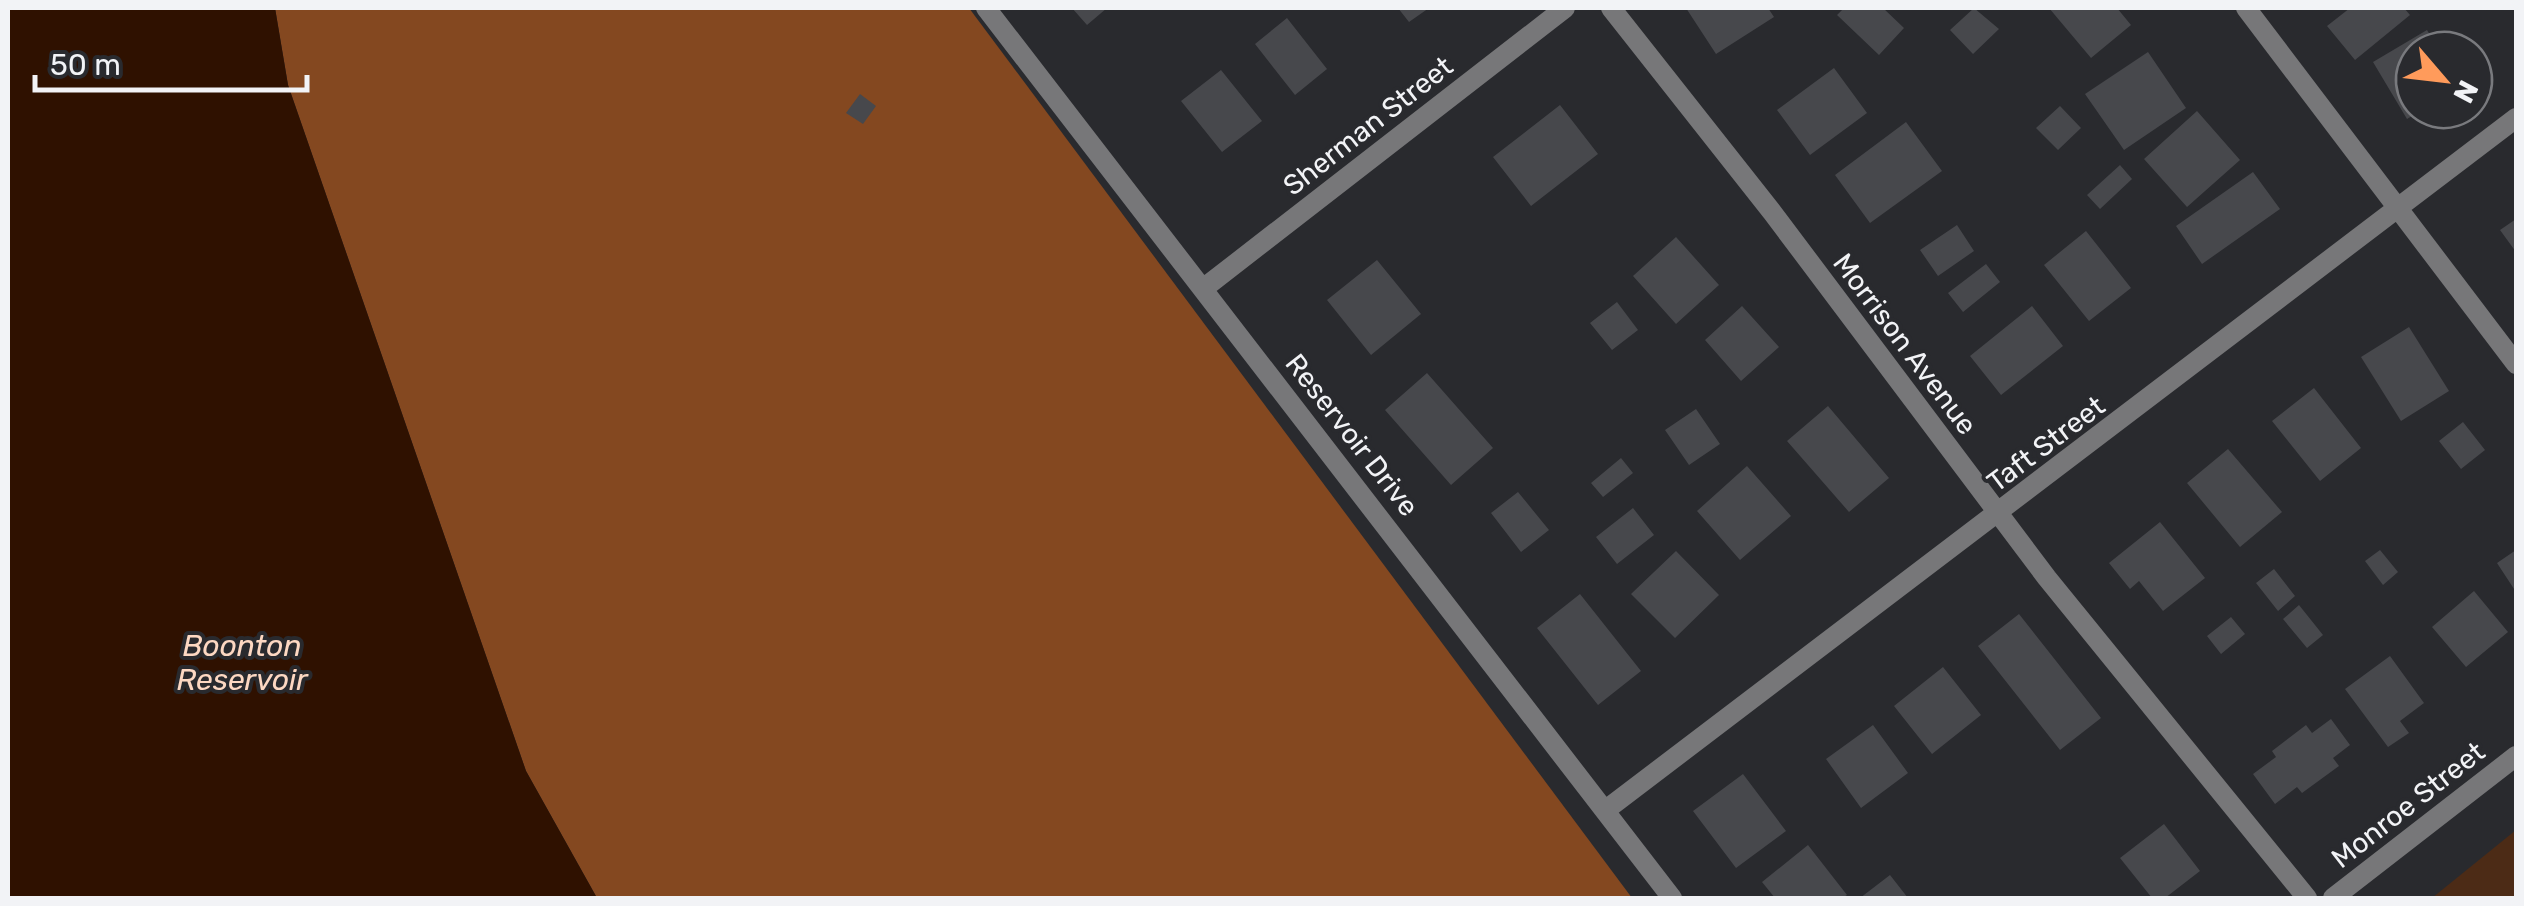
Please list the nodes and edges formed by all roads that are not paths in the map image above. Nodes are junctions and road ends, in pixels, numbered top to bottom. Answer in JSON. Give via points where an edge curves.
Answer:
{"nodes":[{"id":1,"x":986,"y":8,"type":"edge"},
{"id":2,"x":1565,"y":8,"type":"edge"},
{"id":3,"x":1612,"y":8,"type":"edge"},
{"id":4,"x":2246,"y":8,"type":"edge"},
{"id":5,"x":2516,"y":118,"type":"edge"},
{"id":6,"x":2398,"y":210,"type":"junction"},
{"id":7,"x":1204,"y":288,"type":"junction"},
{"id":8,"x":2516,"y":364,"type":"edge"},
{"id":9,"x":1998,"y":514,"type":"junction"},
{"id":10,"x":2516,"y":756,"type":"edge"},
{"id":11,"x":1606,"y":810,"type":"junction"},
{"id":12,"x":1672,"y":898,"type":"edge"},
{"id":13,"x":2307,"y":898,"type":"edge"},
{"id":14,"x":2332,"y":898,"type":"edge"}],
"edges":[{"from":1,"to":7,"type":"street","name":"Reservoir Drive"},
{"from":2,"to":7,"type":"street","name":"Sherman Street"},
{"from":3,"to":9,"type":"street","name":"Morrison Avenue"},
{"from":4,"to":6,"type":"street"},
{"from":5,"to":6,"type":"street","name":"Taft Street"},
{"from":6,"to":8,"type":"street"},
{"from":6,"to":9,"type":"street","name":"Taft Street"},
{"from":7,"to":11,"type":"street","name":"Reservoir Drive"},
{"from":9,"to":11,"type":"street","name":"Taft Street"},
{"from":9,"to":13,"type":"street","name":"Morrison Avenue"},
{"from":10,"to":14,"type":"street","name":"Monroe Street"},
{"from":11,"to":12,"type":"street","name":"Reservoir Drive"}]}
